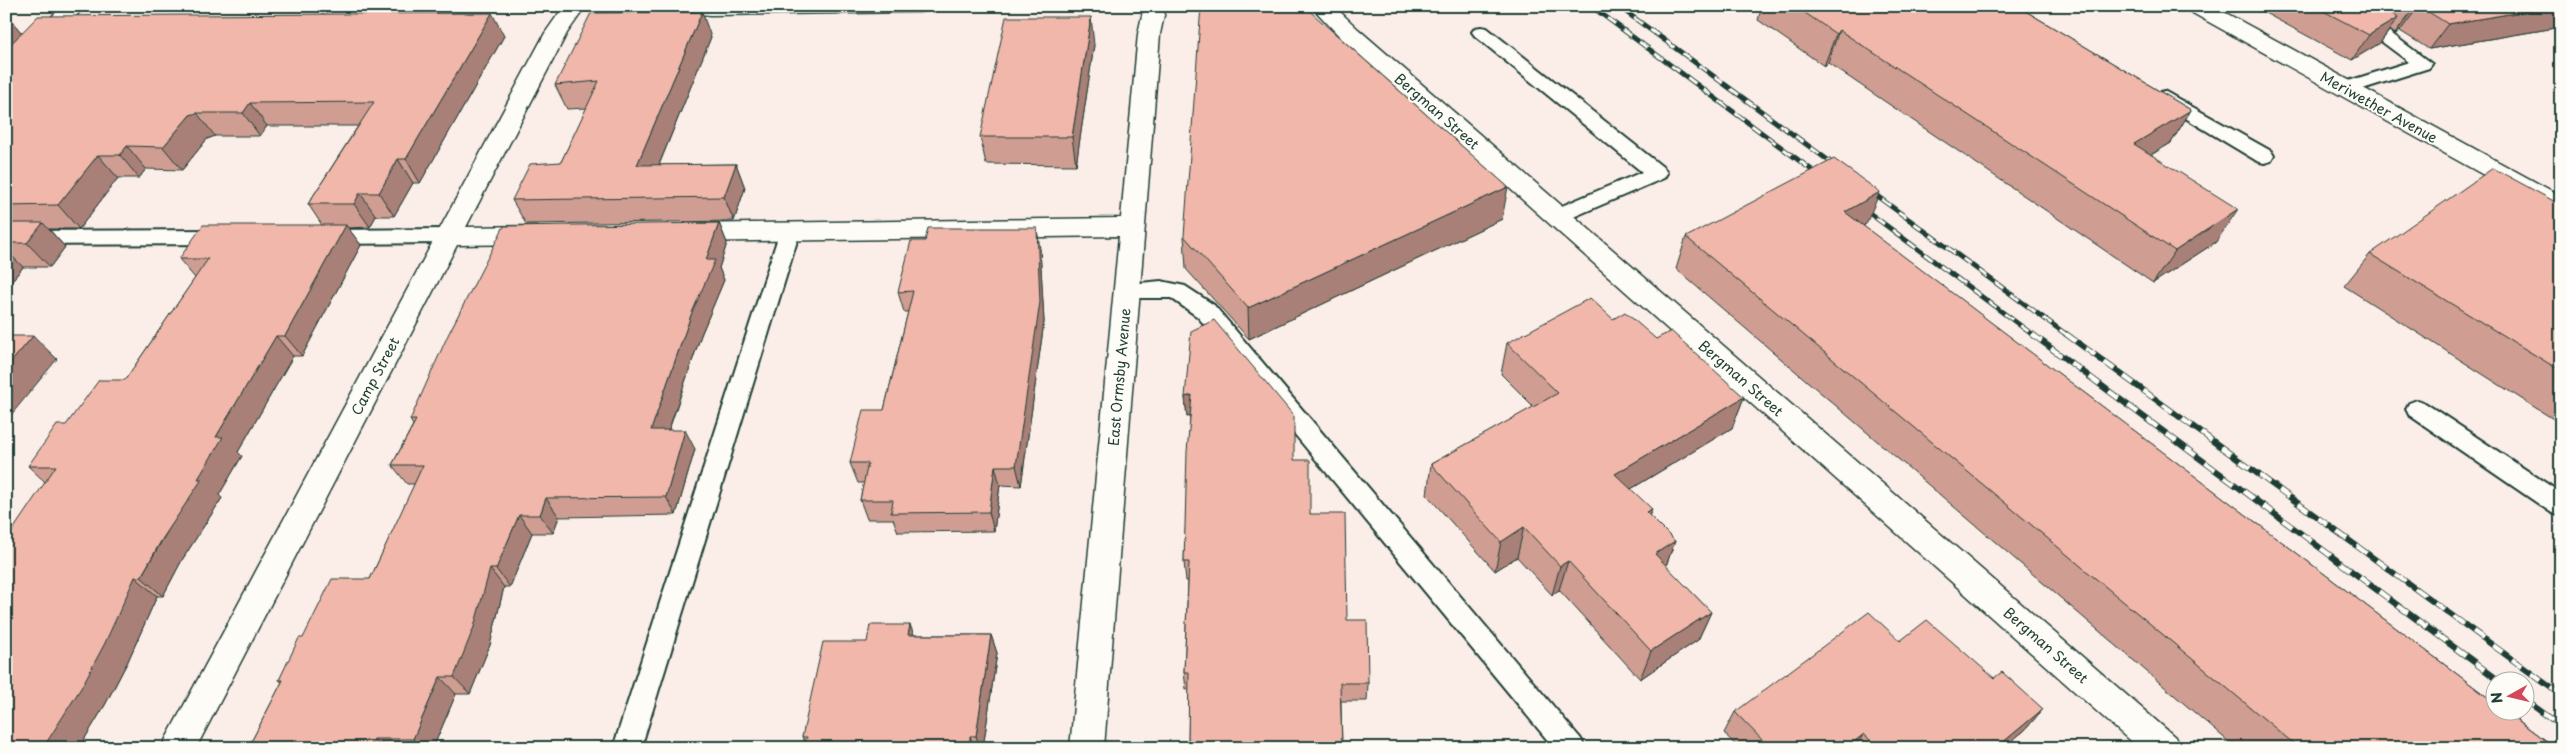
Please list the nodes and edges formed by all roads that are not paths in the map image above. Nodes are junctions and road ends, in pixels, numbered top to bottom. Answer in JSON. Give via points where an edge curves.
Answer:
{"nodes":[{"id":1,"x":74,"y":6,"type":"edge"},
{"id":2,"x":575,"y":6,"type":"edge"},
{"id":3,"x":676,"y":6,"type":"edge"},
{"id":4,"x":919,"y":6,"type":"edge"},
{"id":5,"x":1155,"y":6,"type":"edge"},
{"id":6,"x":1322,"y":6,"type":"edge"},
{"id":7,"x":2197,"y":6,"type":"edge"},
{"id":8,"x":2343,"y":6,"type":"edge"},
{"id":9,"x":748,"y":8,"type":"edge"},
{"id":10,"x":1481,"y":32,"type":"dead end"},
{"id":11,"x":6,"y":78,"type":"edge"},
{"id":12,"x":2147,"y":86,"type":"edge"},
{"id":13,"x":2346,"y":88,"type":"junction"},
{"id":14,"x":2264,"y":156,"type":"dead end"},
{"id":15,"x":2561,"y":207,"type":"edge"},
{"id":16,"x":1557,"y":216,"type":"junction"},
{"id":17,"x":1132,"y":227,"type":"junction"},
{"id":18,"x":790,"y":231,"type":"junction"},
{"id":19,"x":663,"y":233,"type":"edge"},
{"id":20,"x":556,"y":235,"type":"edge"},
{"id":21,"x":448,"y":236,"type":"junction"},
{"id":22,"x":242,"y":237,"type":"edge"},
{"id":23,"x":301,"y":237,"type":"edge"},
{"id":24,"x":6,"y":238,"type":"edge"},
{"id":25,"x":1127,"y":290,"type":"junction"},
{"id":26,"x":2417,"y":409,"type":"dead end"},
{"id":27,"x":2561,"y":506,"type":"edge"},
{"id":28,"x":178,"y":748,"type":"edge"},
{"id":29,"x":627,"y":748,"type":"edge"},
{"id":30,"x":1087,"y":748,"type":"edge"},
{"id":31,"x":1572,"y":748,"type":"edge"},
{"id":32,"x":2163,"y":748,"type":"edge"}],
"edges":[{"from":1,"to":11,"type":"street"},
{"from":2,"to":21,"type":"street","name":"Camp Street","via":[[556,33]]},
{"from":3,"to":9,"type":"street"},
{"from":4,"to":9,"type":"street"},
{"from":5,"to":17,"type":"street","name":"East Ormsby Avenue","via":[[1149,34]]},
{"from":6,"to":16,"type":"street","name":"Bergman Street"},
{"from":7,"to":13,"type":"street","name":"Meriwether Avenue"},
{"from":8,"to":13,"type":"lane","via":[[2423,64]]},
{"from":10,"to":16,"type":"lane","via":[[1657,173]]},
{"from":12,"to":14,"type":"lane"},
{"from":13,"to":15,"type":"street","name":"Meriwether Avenue"},
{"from":16,"to":32,"type":"street","name":"Bergman Street"},
{"from":17,"to":18,"type":"street"},
{"from":17,"to":25,"type":"street","name":"East Ormsby Avenue"},
{"from":18,"to":19,"type":"street"},
{"from":18,"to":29,"type":"lane"},
{"from":20,"to":21,"type":"street"},
{"from":21,"to":23,"type":"lane"},
{"from":21,"to":28,"type":"street","name":"Camp Street"},
{"from":22,"to":24,"type":"lane"},
{"from":25,"to":30,"type":"street","name":"East Ormsby Avenue"},
{"from":25,"to":31,"type":"lane","via":[[1172,289],[1188,294],[1206,311]]},
{"from":26,"to":27,"type":"lane"}]}
